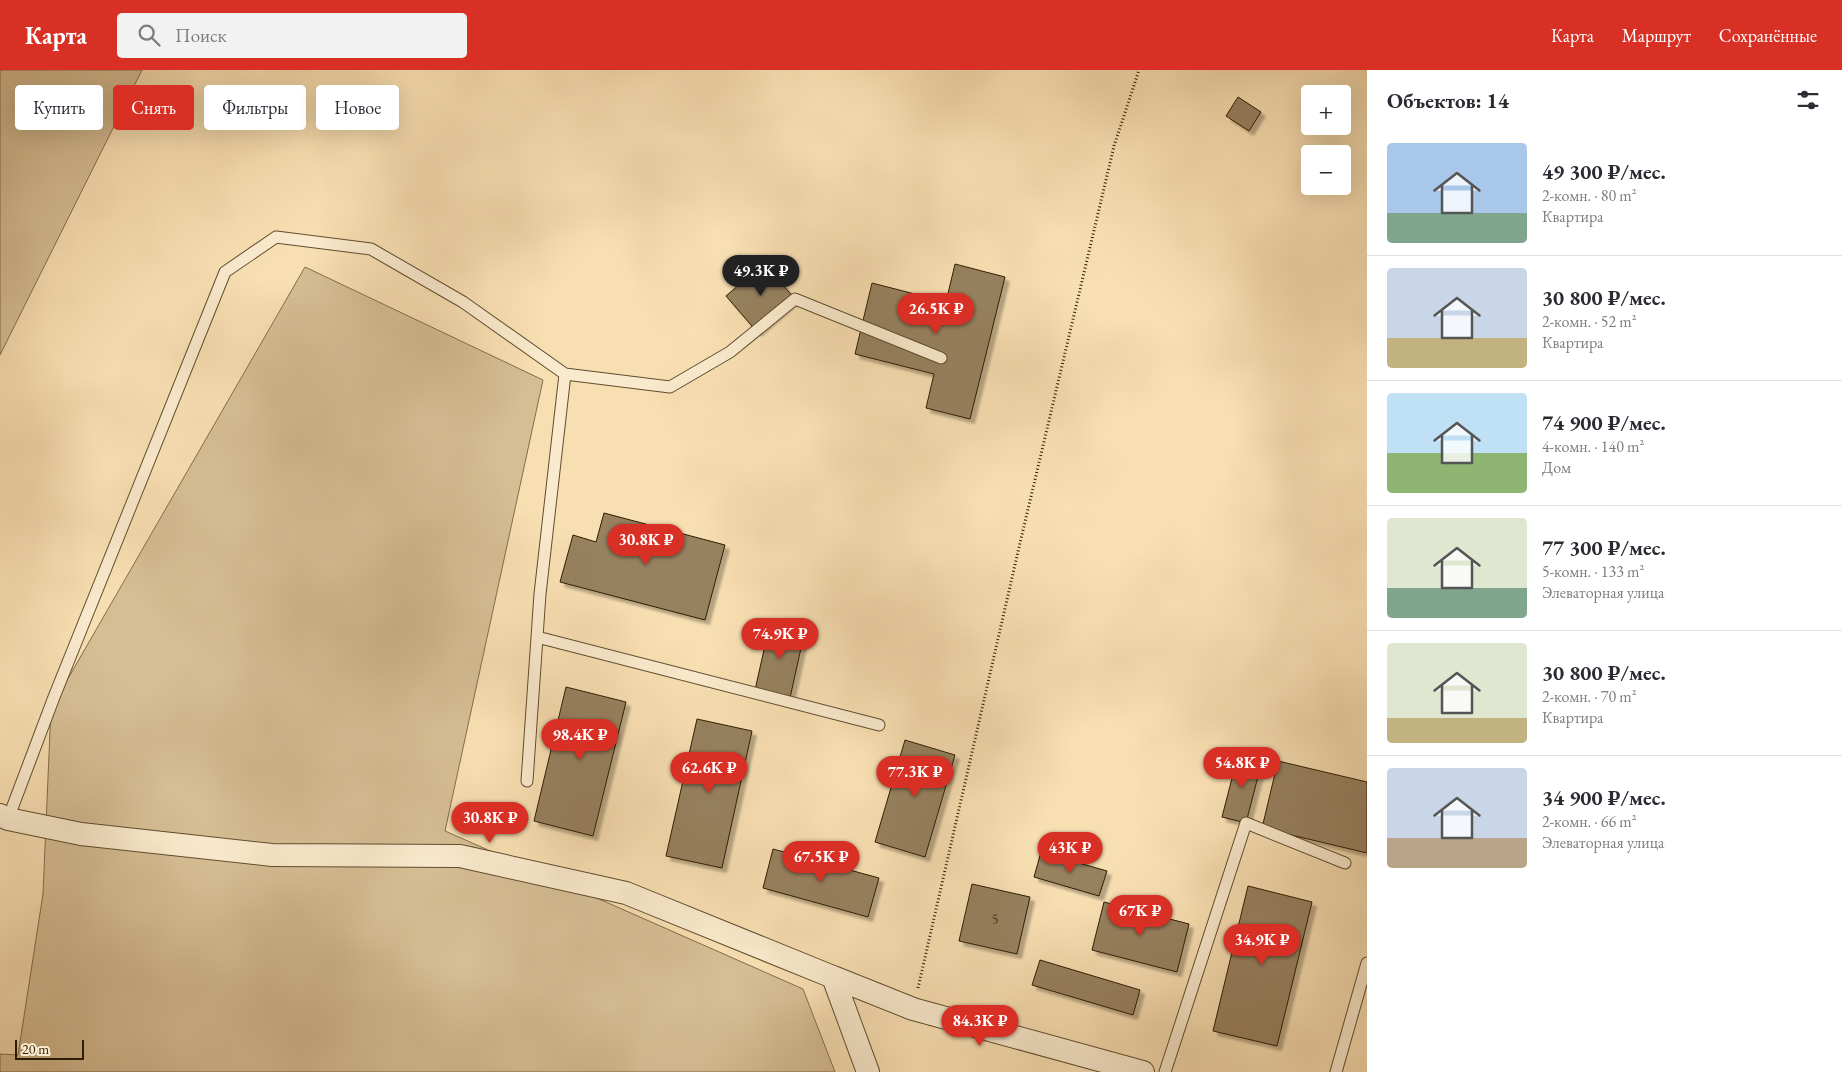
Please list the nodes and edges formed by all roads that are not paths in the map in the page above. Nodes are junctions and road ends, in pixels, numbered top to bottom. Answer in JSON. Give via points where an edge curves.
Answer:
{"nodes":[{"id":1,"x":941,"y":358,"type":"dead end"},
{"id":2,"x":565,"y":374,"type":"junction"},
{"id":3,"x":537,"y":637,"type":"junction"},
{"id":4,"x":879,"y":725,"type":"dead end"},
{"id":5,"x":527,"y":781,"type":"dead end"},
{"id":6,"x":2,"y":822,"type":"edge"},
{"id":7,"x":1346,"y":863,"type":"dead end"},
{"id":8,"x":1367,"y":963,"type":"edge"},
{"id":9,"x":833,"y":977,"type":"junction"},
{"id":10,"x":868,"y":1072,"type":"edge"},
{"id":11,"x":1142,"y":1072,"type":"edge"},
{"id":12,"x":1165,"y":1072,"type":"edge"},
{"id":13,"x":1336,"y":1072,"type":"edge"}],
"edges":[{"from":1,"to":2,"type":"lane","via":[[795,298],[730,352],[670,387]]},
{"from":2,"to":3,"type":"lane"},
{"from":2,"to":6,"type":"lane","via":[[463,302],[371,249],[276,237],[225,272]]},
{"from":3,"to":4,"type":"lane"},
{"from":3,"to":5,"type":"lane"},
{"from":6,"to":9,"type":"street","via":[[272,855],[460,856],[626,893]]},
{"from":7,"to":12,"type":"lane","via":[[1246,823]]},
{"from":8,"to":13,"type":"lane"},
{"from":9,"to":10,"type":"street"},
{"from":9,"to":11,"type":"street","via":[[913,1009]]}]}
